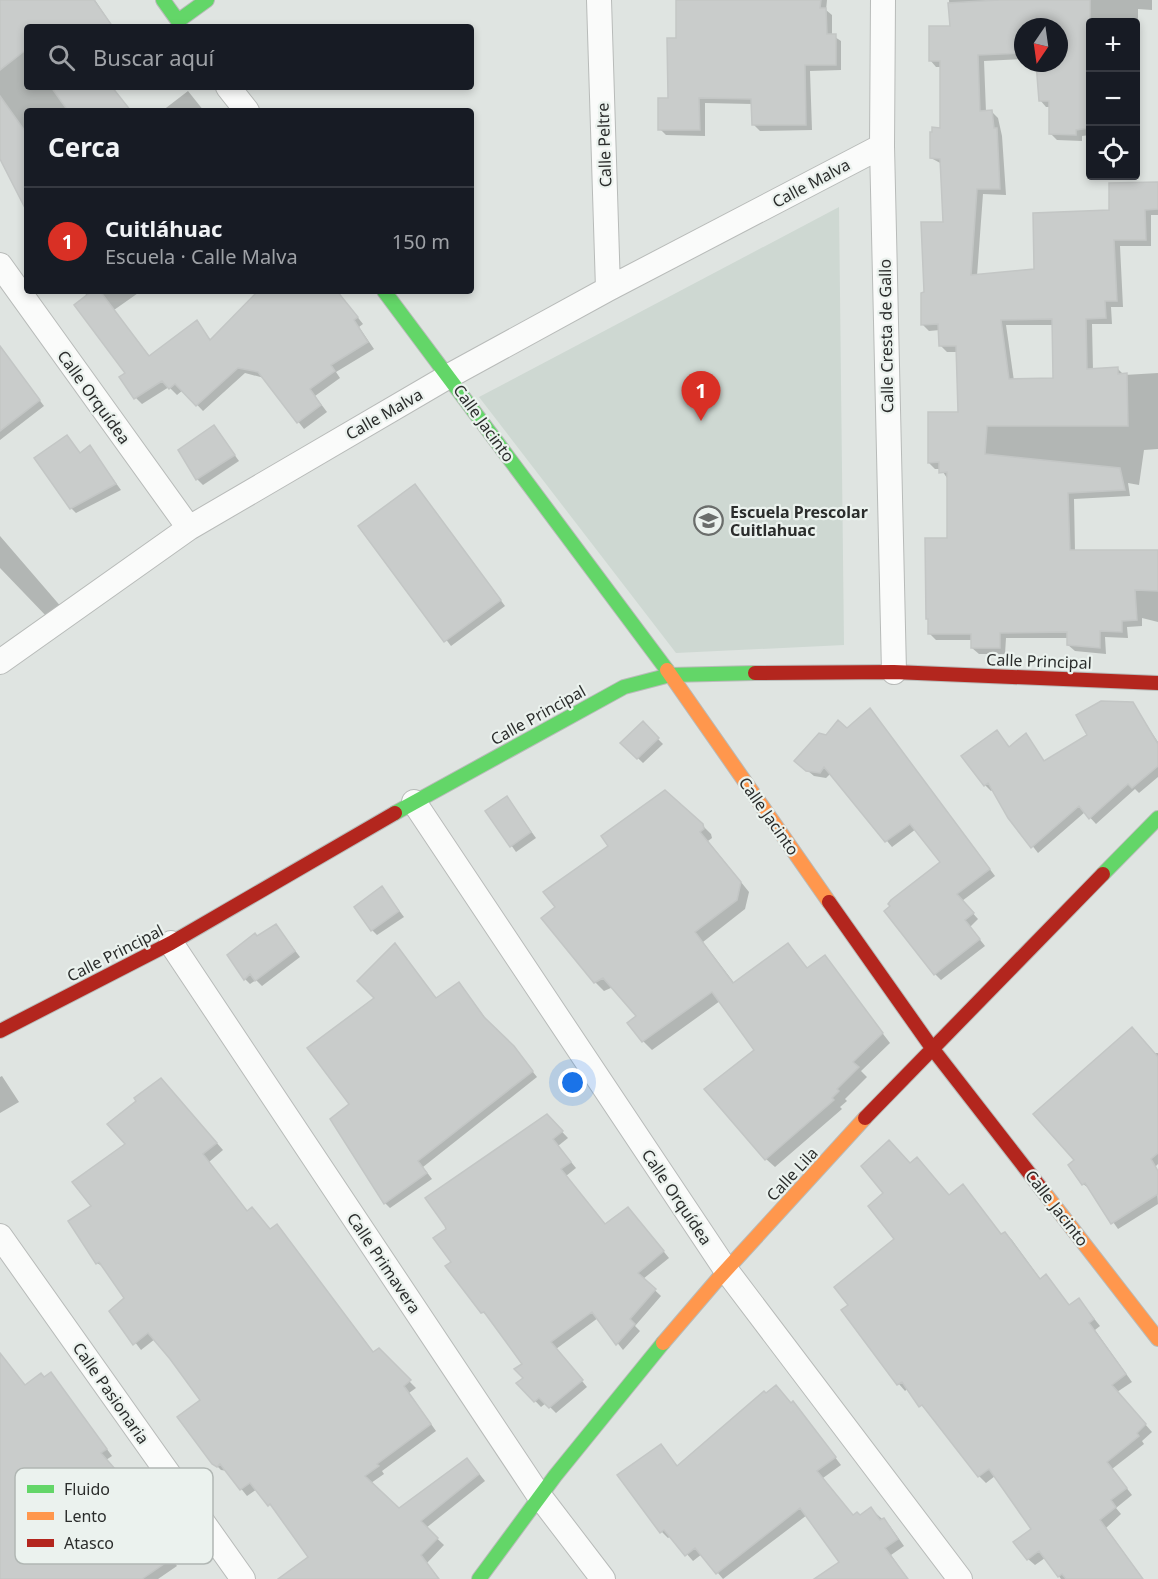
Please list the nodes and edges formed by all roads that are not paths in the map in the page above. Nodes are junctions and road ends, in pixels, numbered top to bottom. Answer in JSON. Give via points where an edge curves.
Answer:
{"nodes":[{"id":1,"x":163,"y":0,"type":"edge"},
{"id":2,"x":207,"y":0,"type":"edge"},
{"id":3,"x":599,"y":0,"type":"edge"},
{"id":4,"x":883,"y":0,"type":"edge"},
{"id":5,"x":180,"y":24,"type":"edge"},
{"id":6,"x":230,"y":90,"type":"edge"},
{"id":7,"x":245,"y":108,"type":"edge"},
{"id":8,"x":882,"y":146,"type":"junction"},
{"id":9,"x":0,"y":265,"type":"edge"},
{"id":10,"x":608,"y":289,"type":"junction"},
{"id":11,"x":386,"y":294,"type":"edge"},
{"id":12,"x":449,"y":376,"type":"junction"},
{"id":13,"x":189,"y":528,"type":"junction"},
{"id":14,"x":0,"y":662,"type":"edge"},
{"id":15,"x":894,"y":672,"type":"junction"},
{"id":16,"x":670,"y":675,"type":"junction"},
{"id":17,"x":1158,"y":683,"type":"edge"},
{"id":18,"x":414,"y":802,"type":"junction"},
{"id":19,"x":1158,"y":818,"type":"edge"},
{"id":20,"x":171,"y":943,"type":"junction"},
{"id":21,"x":0,"y":1031,"type":"edge"},
{"id":22,"x":932,"y":1048,"type":"junction"},
{"id":23,"x":0,"y":1236,"type":"edge"},
{"id":24,"x":726,"y":1270,"type":"junction"},
{"id":25,"x":1158,"y":1339,"type":"edge"},
{"id":26,"x":164,"y":1468,"type":"edge"},
{"id":27,"x":538,"y":1494,"type":"junction"},
{"id":28,"x":213,"y":1537,"type":"edge"},
{"id":29,"x":243,"y":1579,"type":"edge"},
{"id":30,"x":479,"y":1579,"type":"edge"},
{"id":31,"x":603,"y":1579,"type":"edge"},
{"id":32,"x":960,"y":1579,"type":"edge"}],
"edges":[{"from":1,"to":5,"type":"street"},
{"from":2,"to":5,"type":"street"},
{"from":3,"to":10,"type":"street","name":"Calle Peltre"},
{"from":4,"to":8,"type":"street","name":"Calle Cresta de Gallo"},
{"from":6,"to":7,"type":"street"},
{"from":8,"to":10,"type":"street","name":"Calle Malva"},
{"from":8,"to":15,"type":"street","name":"Calle Cresta de Gallo"},
{"from":9,"to":13,"type":"street","name":"Calle Orquídea"},
{"from":10,"to":12,"type":"street","name":"Calle Malva"},
{"from":11,"to":12,"type":"street","name":"Calle Jacinto"},
{"from":12,"to":13,"type":"street","name":"Calle Malva"},
{"from":12,"to":16,"type":"street","name":"Calle Jacinto"},
{"from":13,"to":14,"type":"street","name":"Calle Malva"},
{"from":15,"to":16,"type":"street","name":"Calle Principal"},
{"from":15,"to":17,"type":"street","name":"Calle Principal"},
{"from":16,"to":18,"type":"street","name":"Calle Principal","via":[[624,687]]},
{"from":16,"to":22,"type":"street","name":"Calle Jacinto"},
{"from":18,"to":20,"type":"street","name":"Calle Principal"},
{"from":18,"to":24,"type":"street","name":"Calle Orquídea"},
{"from":19,"to":22,"type":"street","name":"Calle Lila"},
{"from":20,"to":21,"type":"street","name":"Calle Principal"},
{"from":20,"to":27,"type":"street","name":"Calle Primavera"},
{"from":22,"to":24,"type":"street","name":"Calle Lila"},
{"from":22,"to":25,"type":"street","name":"Calle Jacinto"},
{"from":23,"to":26,"type":"street","name":"Calle Pasionaria"},
{"from":24,"to":27,"type":"street","name":"Calle Lila"},
{"from":24,"to":32,"type":"street","name":"Calle Orquídea"},
{"from":27,"to":30,"type":"street","name":"Calle Lila"},
{"from":27,"to":31,"type":"street","name":"Calle Primavera"},
{"from":28,"to":29,"type":"street","name":"Calle Pasionaria"}]}
